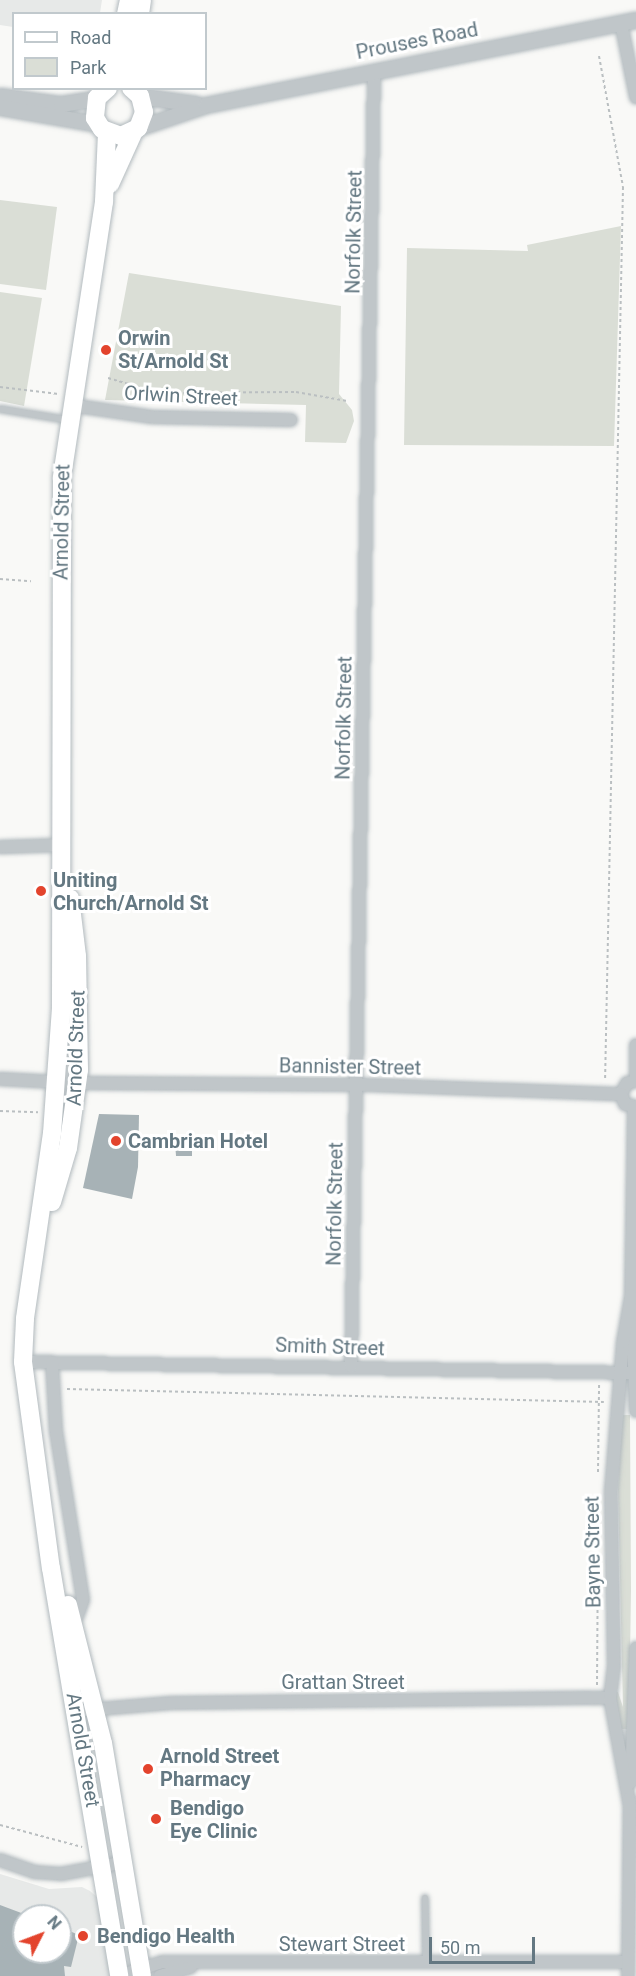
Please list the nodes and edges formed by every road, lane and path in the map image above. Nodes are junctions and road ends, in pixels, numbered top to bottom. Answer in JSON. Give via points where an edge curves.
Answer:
{"nodes":[{"id":1,"x":636,"y":20,"type":"edge"},
{"id":2,"x":621,"y":23,"type":"junction"},
{"id":3,"x":599,"y":56,"type":"dead end"},
{"id":4,"x":374,"y":71,"type":"junction"},
{"id":5,"x":135,"y":91,"type":"edge"},
{"id":6,"x":103,"y":92,"type":"edge"},
{"id":7,"x":0,"y":96,"type":"edge"},
{"id":8,"x":636,"y":97,"type":"edge"},
{"id":9,"x":206,"y":105,"type":"junction"},
{"id":10,"x":0,"y":107,"type":"edge"},
{"id":11,"x":102,"y":128,"type":"junction"},
{"id":12,"x":136,"y":130,"type":"junction"},
{"id":13,"x":104,"y":202,"type":"junction"},
{"id":14,"x":108,"y":378,"type":"dead end"},
{"id":15,"x":0,"y":387,"type":"edge"},
{"id":16,"x":347,"y":401,"type":"dead end"},
{"id":17,"x":70,"y":407,"type":"junction"},
{"id":18,"x":0,"y":409,"type":"edge"},
{"id":19,"x":291,"y":420,"type":"dead end"},
{"id":20,"x":0,"y":579,"type":"edge"},
{"id":21,"x":32,"y":581,"type":"dead end"},
{"id":22,"x":64,"y":845,"type":"junction"},
{"id":23,"x":0,"y":847,"type":"edge"},
{"id":24,"x":636,"y":1046,"type":"edge"},
{"id":25,"x":0,"y":1079,"type":"edge"},
{"id":26,"x":636,"y":1081,"type":"edge"},
{"id":27,"x":56,"y":1082,"type":"junction"},
{"id":28,"x":78,"y":1083,"type":"junction"},
{"id":29,"x":605,"y":1083,"type":"dead end"},
{"id":30,"x":357,"y":1086,"type":"junction"},
{"id":31,"x":621,"y":1094,"type":"junction"},
{"id":32,"x":635,"y":1107,"type":"edge"},
{"id":33,"x":0,"y":1110,"type":"edge"},
{"id":34,"x":43,"y":1112,"type":"dead end"},
{"id":35,"x":38,"y":1247,"type":"junction"},
{"id":36,"x":631,"y":1296,"type":"junction"},
{"id":37,"x":23,"y":1362,"type":"junction"},
{"id":38,"x":52,"y":1362,"type":"junction"},
{"id":39,"x":351,"y":1366,"type":"junction"},
{"id":40,"x":621,"y":1372,"type":"junction"},
{"id":41,"x":635,"y":1373,"type":"edge"},
{"id":42,"x":61,"y":1389,"type":"dead end"},
{"id":43,"x":613,"y":1402,"type":"dead end"},
{"id":44,"x":636,"y":1411,"type":"edge"},
{"id":45,"x":46,"y":1525,"type":"junction"},
{"id":46,"x":74,"y":1625,"type":"junction"},
{"id":47,"x":636,"y":1648,"type":"edge"},
{"id":48,"x":610,"y":1698,"type":"junction"},
{"id":49,"x":96,"y":1709,"type":"junction"},
{"id":50,"x":77,"y":1712,"type":"junction"},
{"id":51,"x":630,"y":1807,"type":"junction"},
{"id":52,"x":0,"y":1825,"type":"edge"},
{"id":53,"x":88,"y":1847,"type":"dead end"},
{"id":54,"x":0,"y":1860,"type":"edge"},
{"id":55,"x":125,"y":1862,"type":"junction"},
{"id":56,"x":104,"y":1868,"type":"junction"},
{"id":57,"x":425,"y":1898,"type":"dead end"},
{"id":58,"x":631,"y":1958,"type":"edge"},
{"id":59,"x":426,"y":1963,"type":"junction"},
{"id":60,"x":200,"y":1964,"type":"junction"},
{"id":61,"x":142,"y":1971,"type":"edge"},
{"id":62,"x":119,"y":1976,"type":"edge"},
{"id":63,"x":160,"y":1976,"type":"edge"},
{"id":64,"x":628,"y":1976,"type":"edge"}],
"edges":[{"from":1,"to":2,"type":"street","name":"Prouses Road"},
{"from":2,"to":4,"type":"street","name":"Prouses Road"},
{"from":2,"to":8,"type":"street"},
{"from":3,"to":29,"type":"path","via":[[623,187]]},
{"from":4,"to":9,"type":"street","name":"Prouses Road"},
{"from":4,"to":30,"type":"street","name":"Norfolk Street"},
{"from":5,"to":9,"type":"street","name":"Prouses Road"},
{"from":5,"to":12,"type":"main road","name":"Arnold Street","via":[[144,112]]},
{"from":6,"to":7,"type":"street","via":[[61,104]]},
{"from":6,"to":11,"type":"main road","name":"Arnold Street","via":[[94,111]]},
{"from":9,"to":12,"type":"street","name":"Prouses Road"},
{"from":10,"to":11,"type":"street"},
{"from":11,"to":12,"type":"main road","via":[[120,136]]},
{"from":11,"to":13,"type":"main road","name":"Arnold Street"},
{"from":12,"to":13,"type":"main road","name":"Arnold Street"},
{"from":13,"to":17,"type":"main road","name":"Arnold Street"},
{"from":14,"to":16,"type":"path","via":[[159,393],[296,392]]},
{"from":15,"to":17,"type":"path"},
{"from":17,"to":18,"type":"lane"},
{"from":17,"to":19,"type":"street","name":"Orlwin Street","via":[[172,418]]},
{"from":17,"to":22,"type":"main road","name":"Arnold Street","via":[[60,530]]},
{"from":20,"to":21,"type":"path"},
{"from":22,"to":23,"type":"street"},
{"from":22,"to":27,"type":"main road","name":"Arnold Street"},
{"from":22,"to":28,"type":"main road","name":"Arnold Street","via":[[76,956]]},
{"from":24,"to":26,"type":"street"},
{"from":25,"to":27,"type":"street"},
{"from":26,"to":31,"type":"street","via":[[624,1085]]},
{"from":27,"to":28,"type":"main road"},
{"from":27,"to":35,"type":"main road","name":"Arnold Street"},
{"from":28,"to":30,"type":"street","name":"Bannister Street"},
{"from":28,"to":35,"type":"main road","name":"Arnold Street","via":[[66,1155]]},
{"from":30,"to":31,"type":"street","name":"Bannister Street"},
{"from":30,"to":39,"type":"street","name":"Norfolk Street"},
{"from":31,"to":32,"type":"street","via":[[625,1104]]},
{"from":32,"to":36,"type":"street","name":"Bayne Street"},
{"from":33,"to":34,"type":"path"},
{"from":35,"to":37,"type":"main road","name":"Arnold Street","via":[[25,1319]]},
{"from":36,"to":40,"type":"street","name":"Bayne Street"},
{"from":36,"to":41,"type":"street","name":"Bayne Street"},
{"from":37,"to":38,"type":"street","name":"Smith Street"},
{"from":37,"to":45,"type":"main road","name":"Arnold Street"},
{"from":38,"to":39,"type":"street","name":"Smith Street"},
{"from":38,"to":46,"type":"street","via":[[56,1431],[83,1600]]},
{"from":39,"to":40,"type":"street","name":"Smith Street"},
{"from":40,"to":41,"type":"street","name":"Smith Street"},
{"from":40,"to":48,"type":"street","name":"Bayne Street","via":[[611,1491],[614,1667]]},
{"from":41,"to":44,"type":"street","name":"Bayne Street"},
{"from":42,"to":43,"type":"path"},
{"from":45,"to":46,"type":"main road","name":"Arnold Street"},
{"from":45,"to":50,"type":"main road","name":"Arnold Street"},
{"from":46,"to":49,"type":"main road","name":"Arnold Street"},
{"from":47,"to":51,"type":"street","name":"Bayne Street"},
{"from":48,"to":49,"type":"street","name":"Grattan Street","via":[[171,1703]]},
{"from":48,"to":51,"type":"street","name":"Bayne Street"},
{"from":49,"to":50,"type":"street","name":"Grattan Street"},
{"from":49,"to":55,"type":"main road","name":"Arnold Street"},
{"from":50,"to":56,"type":"main road","name":"Arnold Street"},
{"from":51,"to":58,"type":"street","name":"Bayne Street"},
{"from":52,"to":53,"type":"path"},
{"from":54,"to":56,"type":"street","via":[[48,1874]]},
{"from":55,"to":56,"type":"street"},
{"from":55,"to":61,"type":"main road","name":"Arnold Street"},
{"from":56,"to":62,"type":"main road","name":"Arnold Street"},
{"from":57,"to":59,"type":"lane"},
{"from":58,"to":59,"type":"street","name":"Stewart Street"},
{"from":58,"to":64,"type":"street","name":"Bayne Street"},
{"from":59,"to":60,"type":"street","name":"Stewart Street"},
{"from":60,"to":61,"type":"street","name":"Stewart Street","via":[[162,1962]]},
{"from":60,"to":63,"type":"street","name":"Stewart Street"},
{"from":61,"to":62,"type":"street","name":"Stewart Street"}]}
